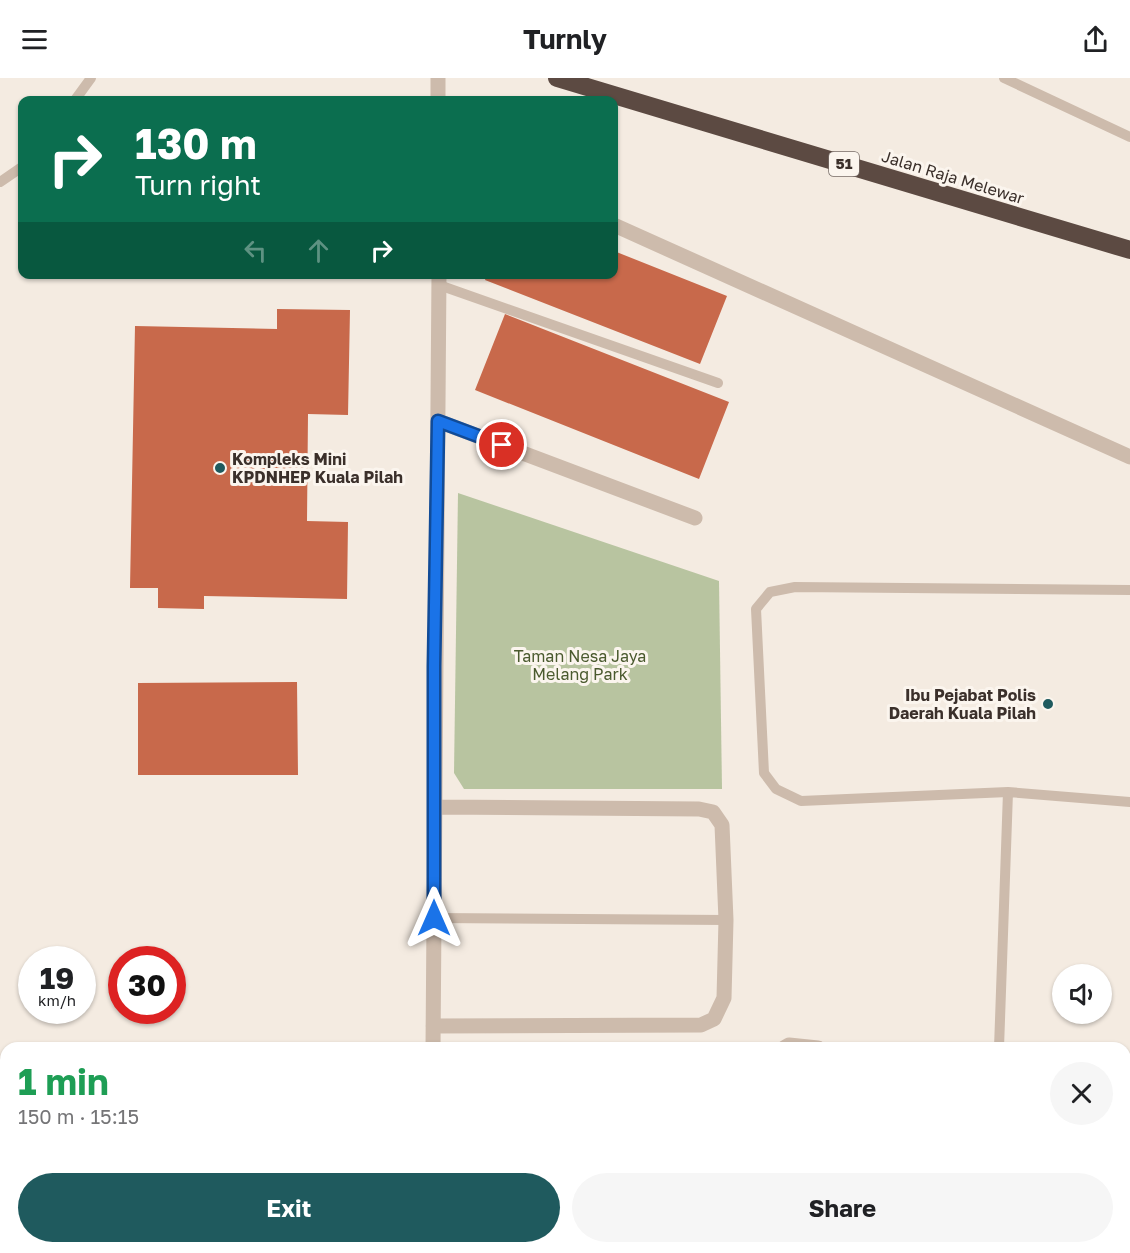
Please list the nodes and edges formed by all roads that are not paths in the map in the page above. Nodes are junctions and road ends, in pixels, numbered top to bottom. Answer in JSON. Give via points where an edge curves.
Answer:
{"nodes":[{"id":1,"x":91,"y":78,"type":"edge"},
{"id":2,"x":438,"y":78,"type":"edge"},
{"id":3,"x":557,"y":78,"type":"edge"},
{"id":4,"x":1004,"y":78,"type":"edge"},
{"id":5,"x":78,"y":96,"type":"edge"},
{"id":6,"x":438,"y":96,"type":"edge"},
{"id":7,"x":617,"y":96,"type":"edge"},
{"id":8,"x":618,"y":96,"type":"edge"},
{"id":9,"x":1130,"y":137,"type":"edge"},
{"id":10,"x":18,"y":169,"type":"edge"},
{"id":11,"x":0,"y":182,"type":"edge"},
{"id":12,"x":618,"y":227,"type":"edge"},
{"id":13,"x":1130,"y":250,"type":"edge"},
{"id":14,"x":439,"y":280,"type":"edge"},
{"id":15,"x":718,"y":383,"type":"dead end"},
{"id":16,"x":438,"y":421,"type":"junction"},
{"id":17,"x":1130,"y":457,"type":"edge"},
{"id":18,"x":695,"y":518,"type":"dead end"},
{"id":19,"x":1130,"y":590,"type":"edge"},
{"id":20,"x":1008,"y":792,"type":"junction"},
{"id":21,"x":1130,"y":802,"type":"edge"},
{"id":22,"x":435,"y":807,"type":"junction"},
{"id":23,"x":434,"y":918,"type":"junction"},
{"id":24,"x":726,"y":920,"type":"junction"},
{"id":25,"x":433,"y":1026,"type":"junction"},
{"id":26,"x":433,"y":1042,"type":"edge"},
{"id":27,"x":999,"y":1042,"type":"edge"}],
"edges":[{"from":1,"to":5,"type":"lane"},
{"from":2,"to":6,"type":"street"},
{"from":3,"to":7,"type":"highway","name":"Jalan Raja Melewar","number":"51"},
{"from":4,"to":9,"type":"lane"},
{"from":8,"to":13,"type":"highway","name":"Jalan Raja Melewar","number":"51"},
{"from":10,"to":11,"type":"lane"},
{"from":12,"to":17,"type":"street"},
{"from":14,"to":15,"type":"lane"},
{"from":14,"to":16,"type":"street"},
{"from":16,"to":18,"type":"street"},
{"from":16,"to":22,"type":"street"},
{"from":19,"to":20,"type":"lane","via":[[795,587],[770,592],[756,609],[764,773],[776,789],[801,801]]},
{"from":20,"to":21,"type":"lane"},
{"from":20,"to":27,"type":"lane"},
{"from":22,"to":23,"type":"street"},
{"from":22,"to":24,"type":"street","via":[[713,812],[722,825]]},
{"from":23,"to":24,"type":"lane"},
{"from":23,"to":25,"type":"street"},
{"from":24,"to":25,"type":"street","via":[[724,998],[714,1019],[701,1026]]},
{"from":25,"to":26,"type":"street"}]}
